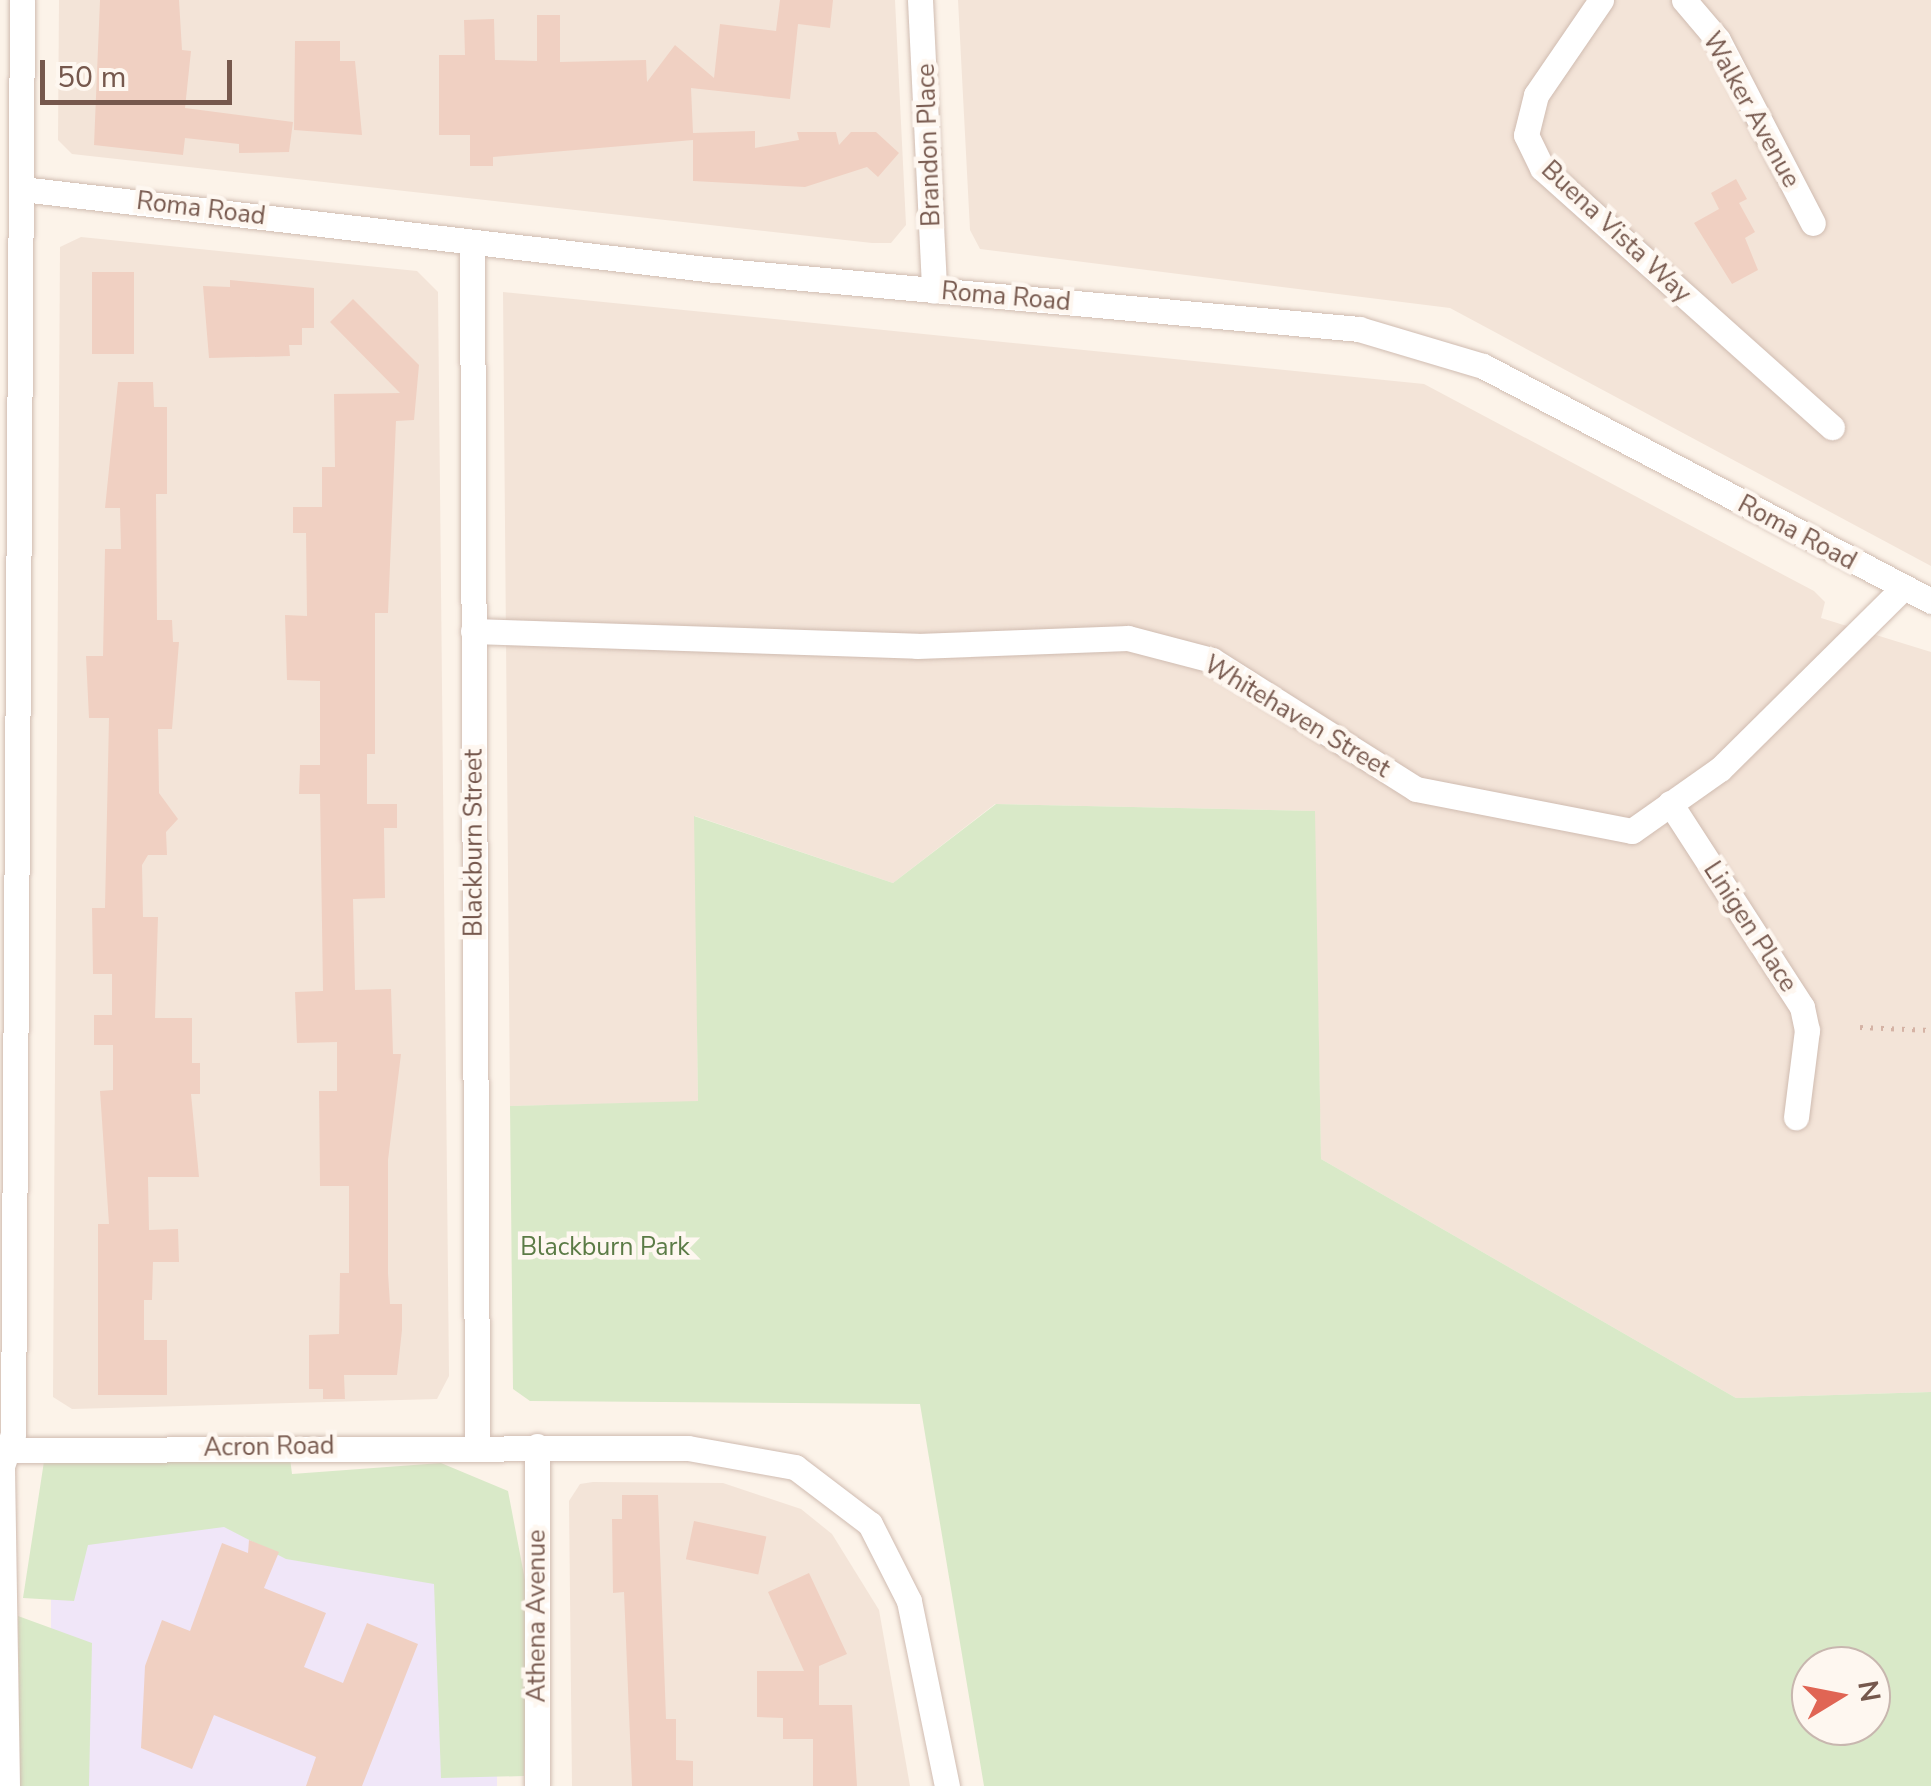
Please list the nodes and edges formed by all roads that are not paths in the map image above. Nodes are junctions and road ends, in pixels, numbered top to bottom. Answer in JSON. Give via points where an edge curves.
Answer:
{"nodes":[{"id":1,"x":22,"y":0,"type":"edge"},
{"id":2,"x":920,"y":0,"type":"edge"},
{"id":3,"x":1602,"y":0,"type":"edge"},
{"id":4,"x":1684,"y":0,"type":"edge"},
{"id":5,"x":11,"y":130,"type":"edge"},
{"id":6,"x":22,"y":188,"type":"junction"},
{"id":7,"x":1813,"y":224,"type":"dead end"},
{"id":8,"x":472,"y":242,"type":"junction"},
{"id":9,"x":934,"y":291,"type":"junction"},
{"id":10,"x":1832,"y":427,"type":"dead end"},
{"id":11,"x":8,"y":529,"type":"edge"},
{"id":12,"x":1902,"y":589,"type":"junction"},
{"id":13,"x":1931,"y":601,"type":"edge"},
{"id":14,"x":473,"y":631,"type":"junction"},
{"id":15,"x":1670,"y":803,"type":"junction"},
{"id":16,"x":1796,"y":1117,"type":"dead end"},
{"id":17,"x":8,"y":1144,"type":"edge"},
{"id":18,"x":477,"y":1445,"type":"junction"},
{"id":19,"x":537,"y":1446,"type":"junction"},
{"id":20,"x":4,"y":1450,"type":"edge"},
{"id":21,"x":7,"y":1786,"type":"edge"},
{"id":22,"x":537,"y":1786,"type":"edge"},
{"id":23,"x":948,"y":1786,"type":"edge"}],
"edges":[{"from":1,"to":5,"type":"street"},
{"from":2,"to":9,"type":"street","name":"Brandon Place"},
{"from":3,"to":10,"type":"street","name":"Buena Vista Way","via":[[1536,95],[1526,136],[1542,168]]},
{"from":4,"to":7,"type":"street","name":"Walker Avenue","via":[[1718,40]]},
{"from":5,"to":6,"type":"street"},
{"from":6,"to":8,"type":"street","name":"Roma Road"},
{"from":6,"to":11,"type":"street"},
{"from":8,"to":9,"type":"street","name":"Roma Road"},
{"from":8,"to":14,"type":"street","name":"Blackburn Street"},
{"from":9,"to":12,"type":"street","name":"Roma Road","via":[[1359,329],[1482,366]]},
{"from":11,"to":17,"type":"street"},
{"from":12,"to":13,"type":"street","name":"Roma Road"},
{"from":12,"to":15,"type":"street","name":"Whitehaven Street","via":[[1720,769]]},
{"from":14,"to":15,"type":"street","name":"Whitehaven Street","via":[[917,646],[1128,638],[1212,660],[1416,789],[1632,832]]},
{"from":14,"to":18,"type":"street","name":"Blackburn Street"},
{"from":15,"to":16,"type":"street","name":"Linigen Place","via":[[1802,1007],[1808,1030]]},
{"from":17,"to":20,"type":"street"},
{"from":18,"to":19,"type":"street","name":"Acron Road"},
{"from":18,"to":20,"type":"street","name":"Acron Road"},
{"from":19,"to":22,"type":"street","name":"Athena Avenue"},
{"from":19,"to":23,"type":"street","name":"Acron Road","via":[[743,1452],[796,1467],[836,1492],[870,1524],[909,1601]]},
{"from":20,"to":21,"type":"street"}]}
